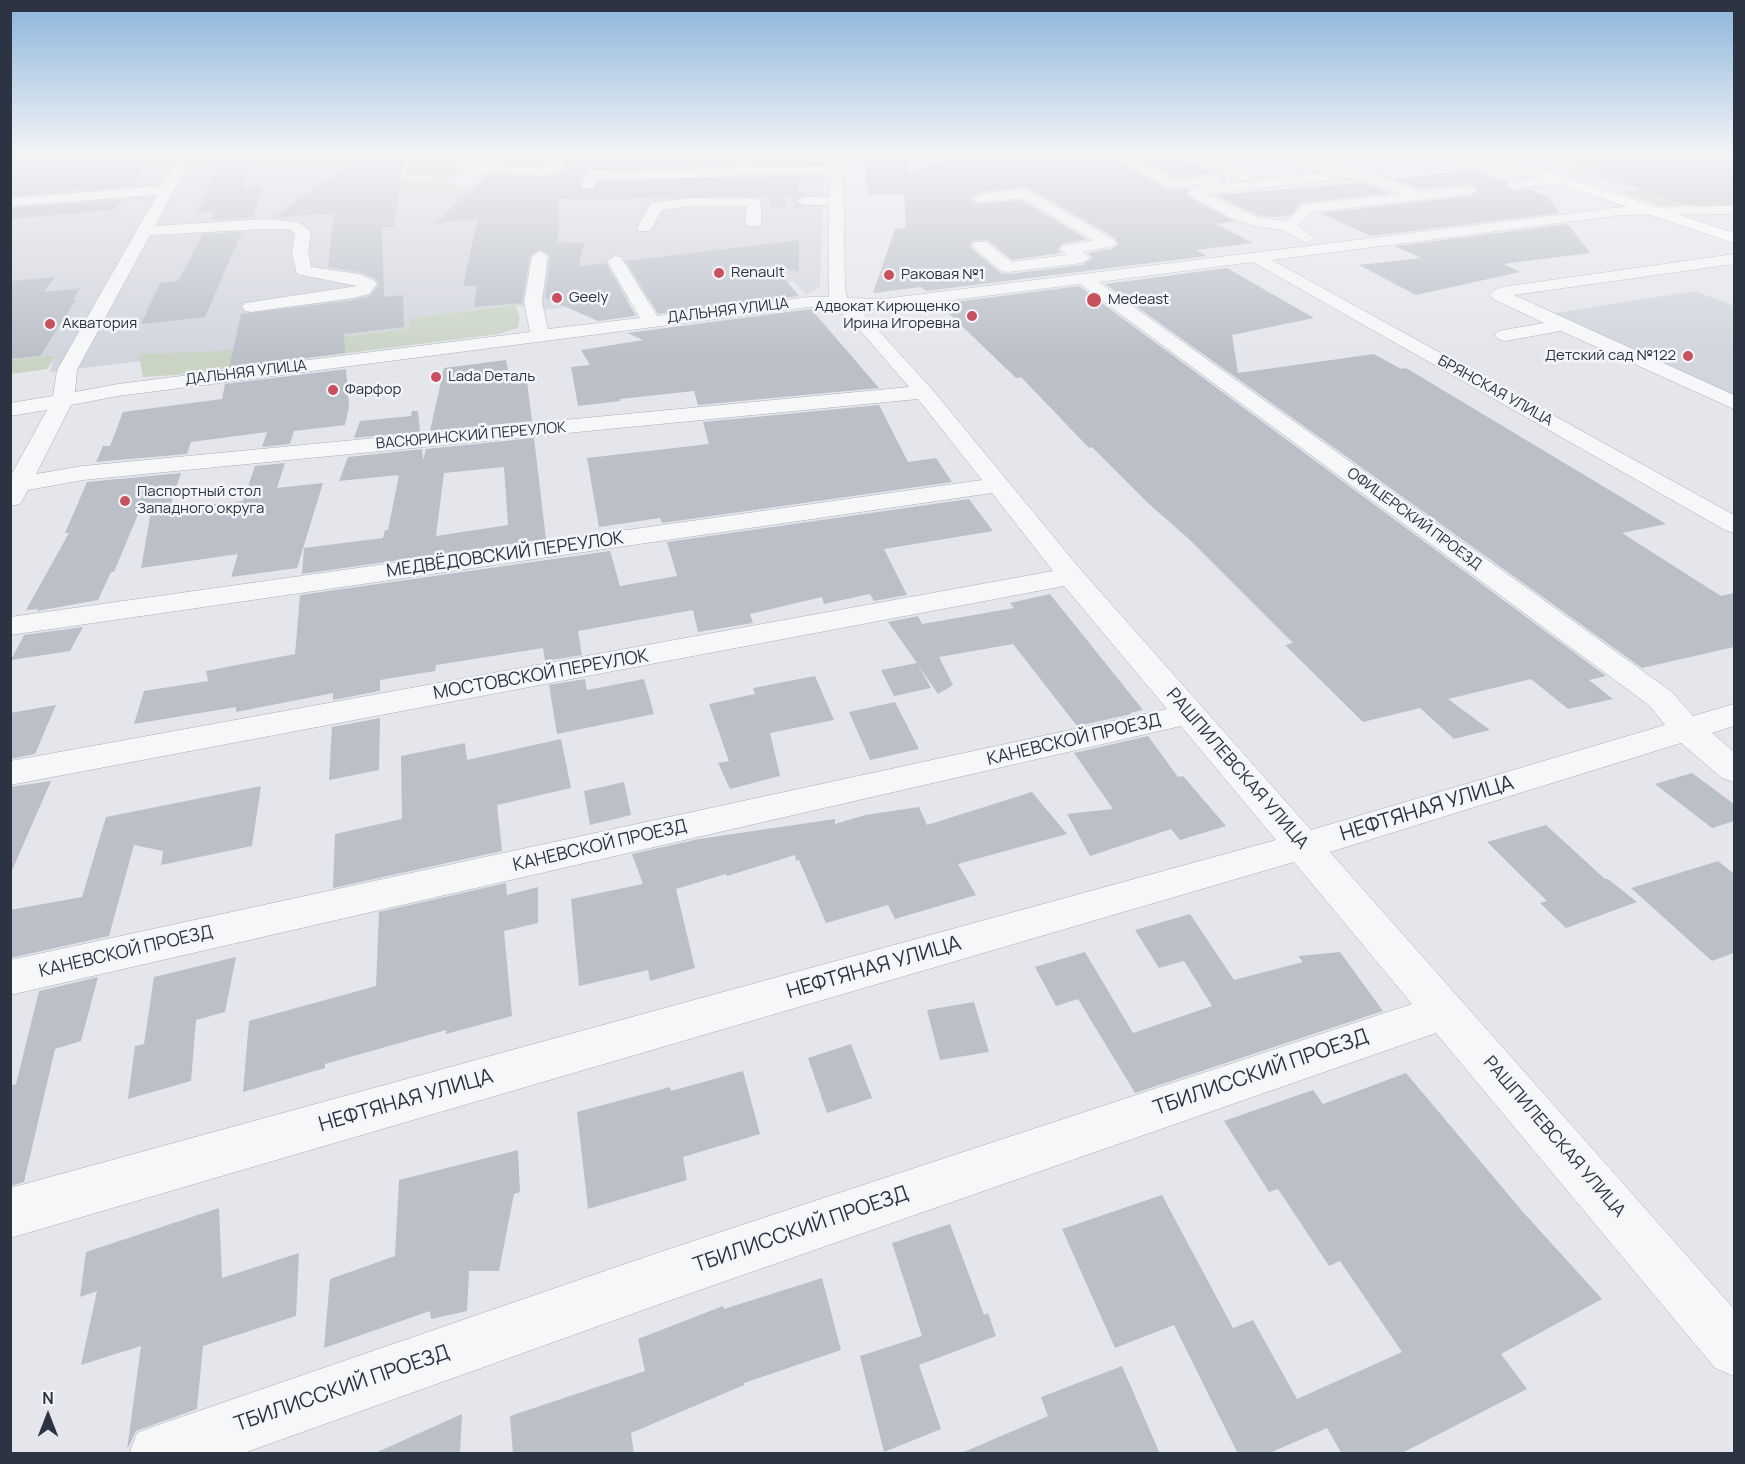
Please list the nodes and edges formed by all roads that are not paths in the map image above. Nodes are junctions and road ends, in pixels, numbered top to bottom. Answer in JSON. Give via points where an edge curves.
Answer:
{"nodes":[{"id":1,"x":150,"y":220,"type":"edge"},
{"id":2,"x":649,"y":220,"type":"edge"},
{"id":3,"x":836,"y":220,"type":"edge"},
{"id":4,"x":1070,"y":220,"type":"edge"},
{"id":5,"x":1214,"y":220,"type":"edge"},
{"id":6,"x":1251,"y":220,"type":"edge"},
{"id":7,"x":1297,"y":220,"type":"edge"},
{"id":8,"x":1526,"y":220,"type":"edge"},
{"id":9,"x":1682,"y":220,"type":"edge"},
{"id":10,"x":645,"y":228,"type":"dead end"},
{"id":11,"x":1290,"y":228,"type":"junction"},
{"id":12,"x":144,"y":231,"type":"junction"},
{"id":13,"x":1734,"y":238,"type":"edge"},
{"id":14,"x":1323,"y":240,"type":"junction"},
{"id":15,"x":1254,"y":243,"type":"junction"},
{"id":16,"x":981,"y":245,"type":"dead end"},
{"id":17,"x":540,"y":256,"type":"dead end"},
{"id":18,"x":1734,"y":259,"type":"edge"},
{"id":19,"x":615,"y":261,"type":"dead end"},
{"id":20,"x":1026,"y":265,"type":"junction"},
{"id":21,"x":1083,"y":279,"type":"junction"},
{"id":22,"x":1050,"y":283,"type":"junction"},
{"id":23,"x":839,"y":303,"type":"junction"},
{"id":24,"x":251,"y":307,"type":"dead end"},
{"id":25,"x":651,"y":321,"type":"junction"},
{"id":26,"x":1562,"y":325,"type":"junction"},
{"id":27,"x":540,"y":335,"type":"junction"},
{"id":28,"x":1505,"y":335,"type":"dead end"},
{"id":29,"x":346,"y":338,"type":"dead end"},
{"id":30,"x":346,"y":360,"type":"junction"},
{"id":31,"x":924,"y":392,"type":"junction"},
{"id":32,"x":63,"y":400,"type":"junction"},
{"id":33,"x":1734,"y":403,"type":"edge"},
{"id":34,"x":10,"y":410,"type":"edge"},
{"id":35,"x":999,"y":485,"type":"junction"},
{"id":36,"x":14,"y":491,"type":"edge"},
{"id":37,"x":1734,"y":498,"type":"edge"},
{"id":38,"x":1700,"y":505,"type":"junction"},
{"id":39,"x":1734,"y":525,"type":"edge"},
{"id":40,"x":1071,"y":576,"type":"junction"},
{"id":41,"x":10,"y":626,"type":"edge"},
{"id":42,"x":1189,"y":712,"type":"junction"},
{"id":43,"x":1734,"y":715,"type":"edge"},
{"id":44,"x":1686,"y":729,"type":"junction"},
{"id":45,"x":1734,"y":770,"type":"edge"},
{"id":46,"x":10,"y":773,"type":"edge"},
{"id":47,"x":1303,"y":846,"type":"junction"},
{"id":48,"x":10,"y":978,"type":"edge"},
{"id":49,"x":1446,"y":1011,"type":"junction"},
{"id":50,"x":10,"y":1213,"type":"edge"},
{"id":51,"x":1734,"y":1349,"type":"edge"},
{"id":52,"x":158,"y":1454,"type":"edge"}],
"edges":[{"from":1,"to":12,"type":"street"},
{"from":2,"to":10,"type":"street"},
{"from":3,"to":23,"type":"street"},
{"from":4,"to":20,"type":"street","via":[[1108,243],[1068,249],[1082,258]]},
{"from":5,"to":15,"type":"street","name":"БРЯНСКАЯ УЛИЦА"},
{"from":6,"to":11,"type":"street"},
{"from":7,"to":11,"type":"street"},
{"from":8,"to":14,"type":"street","name":"ДАЛЬНЯЯ УЛИЦА"},
{"from":9,"to":13,"type":"main road"},
{"from":11,"to":14,"type":"street"},
{"from":12,"to":24,"type":"street","via":[[293,225],[303,232],[303,270],[368,284],[353,293]]},
{"from":12,"to":32,"type":"street","via":[[68,370]]},
{"from":14,"to":15,"type":"street","name":"ДАЛЬНЯЯ УЛИЦА","via":[[1285,253]]},
{"from":15,"to":21,"type":"street","name":"ДАЛЬНЯЯ УЛИЦА"},
{"from":15,"to":38,"type":"street","name":"БРЯНСКАЯ УЛИЦА"},
{"from":16,"to":20,"type":"street","via":[[1008,267]]},
{"from":17,"to":27,"type":"street","via":[[533,302]]},
{"from":18,"to":26,"type":"street","via":[[1499,295]]},
{"from":19,"to":25,"type":"street"},
{"from":20,"to":22,"type":"street"},
{"from":21,"to":22,"type":"street","name":"ДАЛЬНЯЯ УЛИЦА"},
{"from":21,"to":44,"type":"street","name":"ОФИЦЕРСКИЙ ПРОЕЗД","via":[[1661,699]]},
{"from":22,"to":23,"type":"street","name":"ДАЛЬНЯЯ УЛИЦА","via":[[882,304]]},
{"from":23,"to":25,"type":"street","name":"ДАЛЬНЯЯ УЛИЦА","via":[[809,302]]},
{"from":23,"to":31,"type":"street","name":"РАШПИЛЕВСКАЯ УЛИЦА","via":[[859,317]]},
{"from":25,"to":27,"type":"street","name":"ДАЛЬНЯЯ УЛИЦА"},
{"from":26,"to":28,"type":"street"},
{"from":26,"to":33,"type":"street"},
{"from":27,"to":30,"type":"street","name":"ДАЛЬНЯЯ УЛИЦА"},
{"from":29,"to":30,"type":"street"},
{"from":30,"to":32,"type":"street","name":"ДАЛЬНЯЯ УЛИЦА"},
{"from":31,"to":35,"type":"street","name":"РАШПИЛЕВСКАЯ УЛИЦА"},
{"from":31,"to":36,"type":"street","name":"ВАСЮРИНСКИЙ ПЕРЕУЛОК","via":[[95,472]]},
{"from":32,"to":34,"type":"street","name":"ДАЛЬНЯЯ УЛИЦА"},
{"from":32,"to":36,"type":"street"},
{"from":35,"to":40,"type":"street","name":"РАШПИЛЕВСКАЯ УЛИЦА"},
{"from":35,"to":41,"type":"street","name":"МЕДВЁДОВСКИЙ ПЕРЕУЛОК"},
{"from":37,"to":38,"type":"street"},
{"from":38,"to":39,"type":"street","name":"БРЯНСКАЯ УЛИЦА"},
{"from":40,"to":42,"type":"street","name":"РАШПИЛЕВСКАЯ УЛИЦА"},
{"from":40,"to":46,"type":"street","name":"МОСТОВСКОЙ ПЕРЕУЛОК"},
{"from":42,"to":47,"type":"street","name":"РАШПИЛЕВСКАЯ УЛИЦА"},
{"from":42,"to":48,"type":"street","name":"КАНЕВСКОЙ ПРОЕЗД"},
{"from":43,"to":44,"type":"street","name":"НЕФТЯНАЯ УЛИЦА"},
{"from":44,"to":45,"type":"street","name":"ОФИЦЕРСКИЙ ПРОЕЗД"},
{"from":44,"to":47,"type":"street","name":"НЕФТЯНАЯ УЛИЦА"},
{"from":47,"to":49,"type":"street","name":"РАШПИЛЕВСКАЯ УЛИЦА"},
{"from":47,"to":50,"type":"street","name":"НЕФТЯНАЯ УЛИЦА"},
{"from":49,"to":51,"type":"street","name":"РАШПИЛЕВСКАЯ УЛИЦА"},
{"from":49,"to":52,"type":"street","name":"ТБИЛИССКИЙ ПРОЕЗД","via":[[657,1279]]}]}
